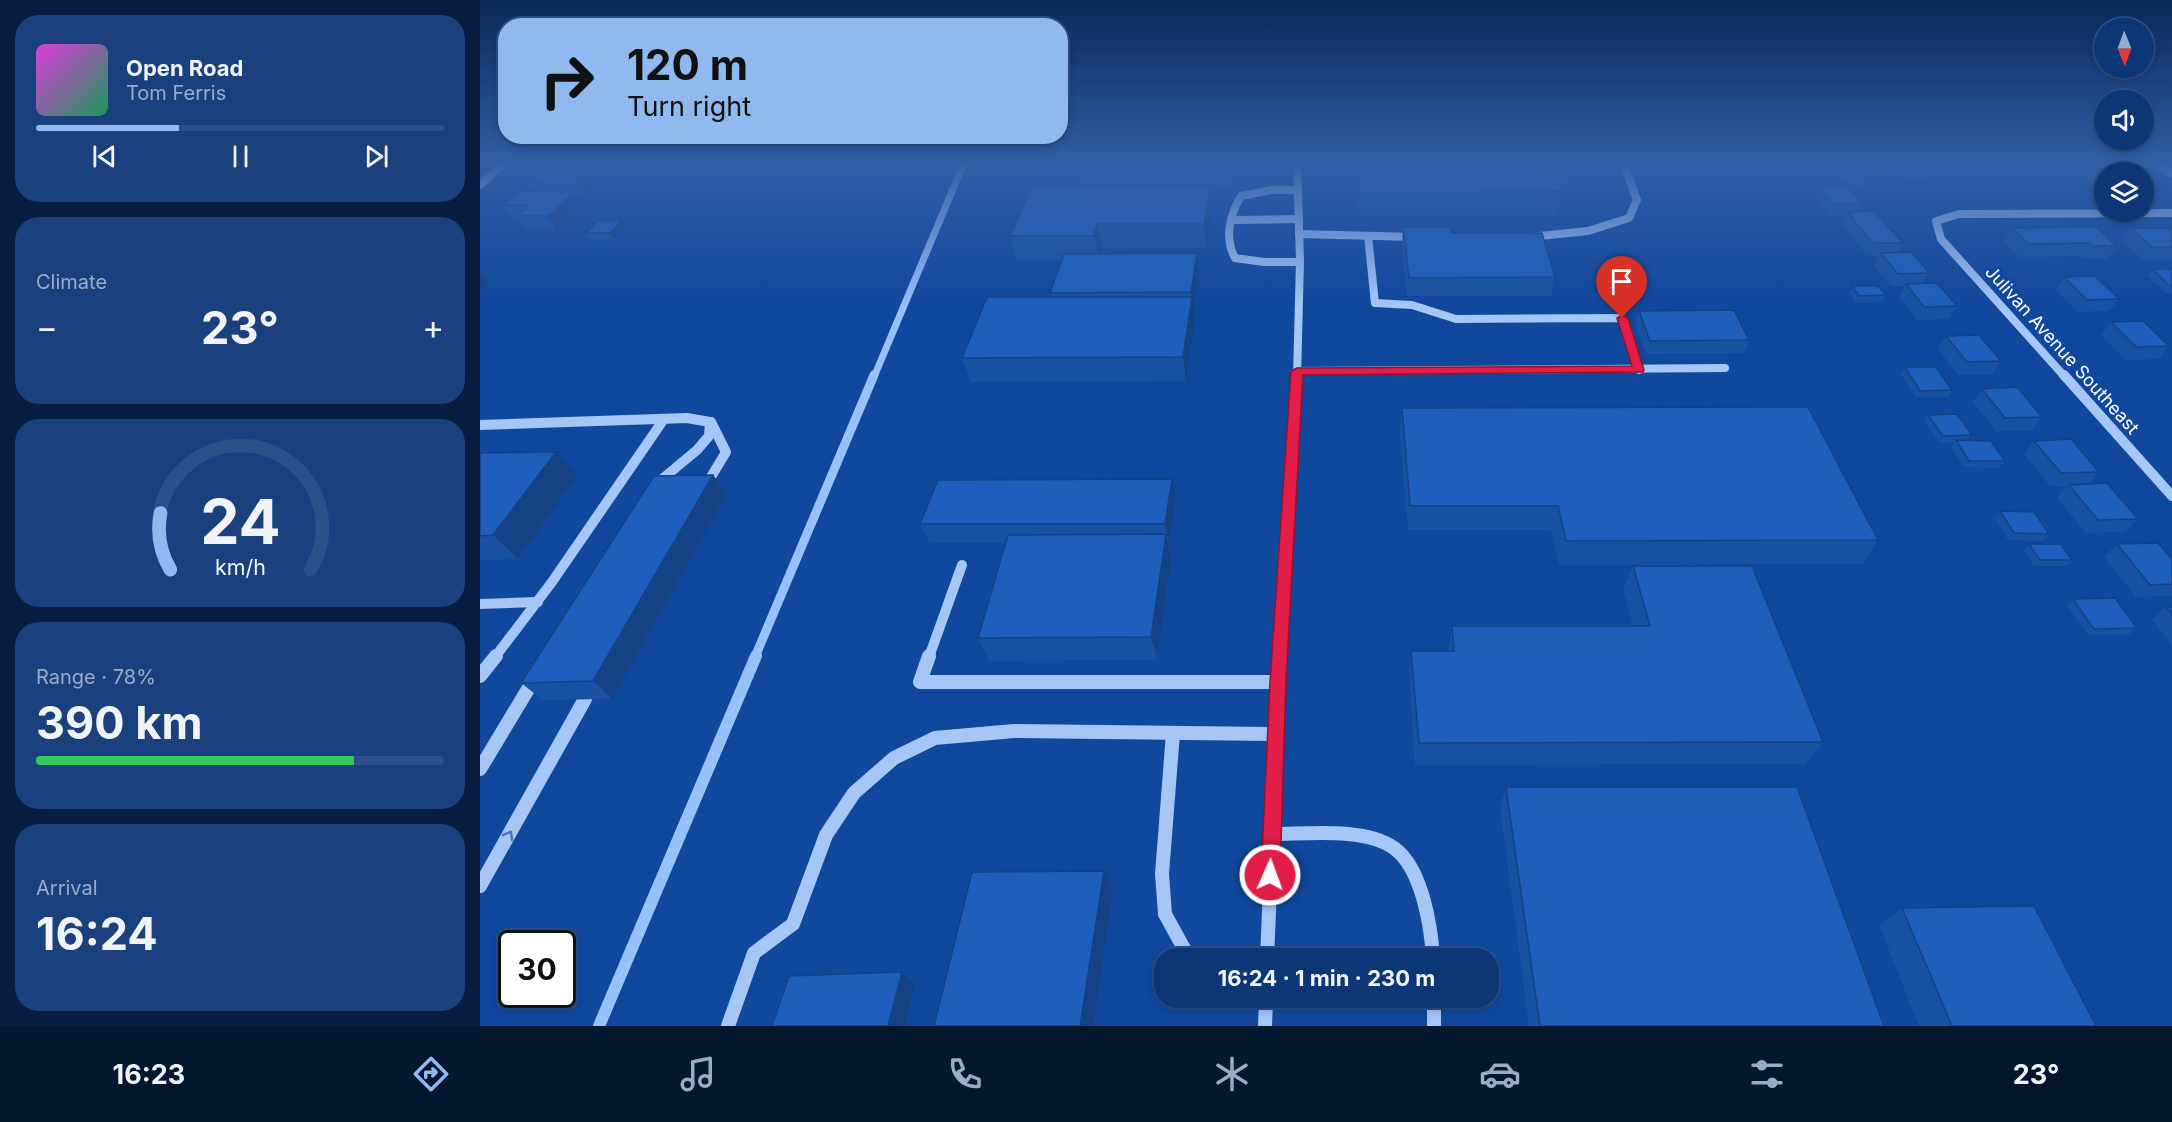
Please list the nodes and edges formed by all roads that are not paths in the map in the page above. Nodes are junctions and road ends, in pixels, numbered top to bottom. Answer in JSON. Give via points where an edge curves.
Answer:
{"nodes":[{"id":1,"x":1234,"y":211,"type":"edge"},
{"id":2,"x":1299,"y":211,"type":"edge"},
{"id":3,"x":1632,"y":211,"type":"edge"},
{"id":4,"x":2172,"y":213,"type":"edge"},
{"id":5,"x":1299,"y":219,"type":"junction"},
{"id":6,"x":1232,"y":220,"type":"junction"},
{"id":7,"x":1299,"y":234,"type":"junction"},
{"id":8,"x":1368,"y":236,"type":"junction"},
{"id":9,"x":1427,"y":237,"type":"edge"},
{"id":10,"x":1521,"y":237,"type":"edge"},
{"id":11,"x":1298,"y":262,"type":"junction"},
{"id":12,"x":1725,"y":368,"type":"dead end"},
{"id":13,"x":1639,"y":370,"type":"junction"},
{"id":14,"x":1297,"y":371,"type":"junction"},
{"id":15,"x":664,"y":419,"type":"junction"},
{"id":16,"x":711,"y":422,"type":"junction"},
{"id":17,"x":480,"y":425,"type":"edge"},
{"id":18,"x":649,"y":491,"type":"edge"},
{"id":19,"x":700,"y":495,"type":"edge"},
{"id":20,"x":2172,"y":496,"type":"edge"},
{"id":21,"x":962,"y":565,"type":"dead end"},
{"id":22,"x":538,"y":602,"type":"junction"},
{"id":23,"x":480,"y":604,"type":"edge"},
{"id":24,"x":540,"y":669,"type":"edge"},
{"id":25,"x":480,"y":676,"type":"edge"},
{"id":26,"x":1278,"y":682,"type":"junction"},
{"id":27,"x":585,"y":699,"type":"edge"},
{"id":28,"x":1173,"y":733,"type":"junction"},
{"id":29,"x":1276,"y":734,"type":"junction"},
{"id":30,"x":480,"y":769,"type":"edge"},
{"id":31,"x":1272,"y":834,"type":"junction"},
{"id":32,"x":480,"y":886,"type":"edge"},
{"id":33,"x":1184,"y":948,"type":"edge"},
{"id":34,"x":1267,"y":948,"type":"edge"},
{"id":35,"x":1432,"y":948,"type":"edge"},
{"id":36,"x":1266,"y":1008,"type":"edge"},
{"id":37,"x":1434,"y":1008,"type":"edge"},
{"id":38,"x":728,"y":1026,"type":"edge"},
{"id":39,"x":1265,"y":1026,"type":"edge"},
{"id":40,"x":1434,"y":1026,"type":"edge"}],
"edges":[{"from":1,"to":6,"type":"street"},
{"from":2,"to":5,"type":"street"},
{"from":3,"to":10,"type":"street","via":[[1629,218],[1588,231]]},
{"from":4,"to":20,"type":"street","name":"Julivan Avenue Southeast","via":[[1959,214],[1936,221],[1941,239]]},
{"from":5,"to":6,"type":"street"},
{"from":5,"to":7,"type":"street"},
{"from":6,"to":11,"type":"street","via":[[1228,241],[1235,258]]},
{"from":7,"to":8,"type":"street"},
{"from":7,"to":11,"type":"street"},
{"from":8,"to":9,"type":"street"},
{"from":8,"to":13,"type":"street","via":[[1375,303],[1413,305],[1456,319],[1622,318]]},
{"from":11,"to":14,"type":"street"},
{"from":12,"to":13,"type":"street"},
{"from":13,"to":14,"type":"street"},
{"from":14,"to":26,"type":"street"},
{"from":15,"to":16,"type":"street"},
{"from":15,"to":17,"type":"street"},
{"from":15,"to":22,"type":"street"},
{"from":16,"to":18,"type":"street","via":[[709,436],[697,450]]},
{"from":16,"to":19,"type":"street","via":[[726,452]]},
{"from":21,"to":26,"type":"street","via":[[920,682]]},
{"from":22,"to":23,"type":"street"},
{"from":22,"to":25,"type":"street"},
{"from":24,"to":30,"type":"street"},
{"from":26,"to":29,"type":"street"},
{"from":32,"to":27,"type":"street","one_way":true},
{"from":28,"to":29,"type":"street"},
{"from":28,"to":33,"type":"street","via":[[1162,874],[1165,914]]},
{"from":28,"to":38,"type":"street","via":[[1014,731],[935,738],[894,758],[854,793],[826,835],[793,924],[754,953]]},
{"from":29,"to":31,"type":"street"},
{"from":31,"to":34,"type":"street"},
{"from":31,"to":35,"type":"street","via":[[1362,836],[1395,849],[1415,875],[1427,913]]},
{"from":36,"to":39,"type":"street"},
{"from":37,"to":40,"type":"street"}]}
